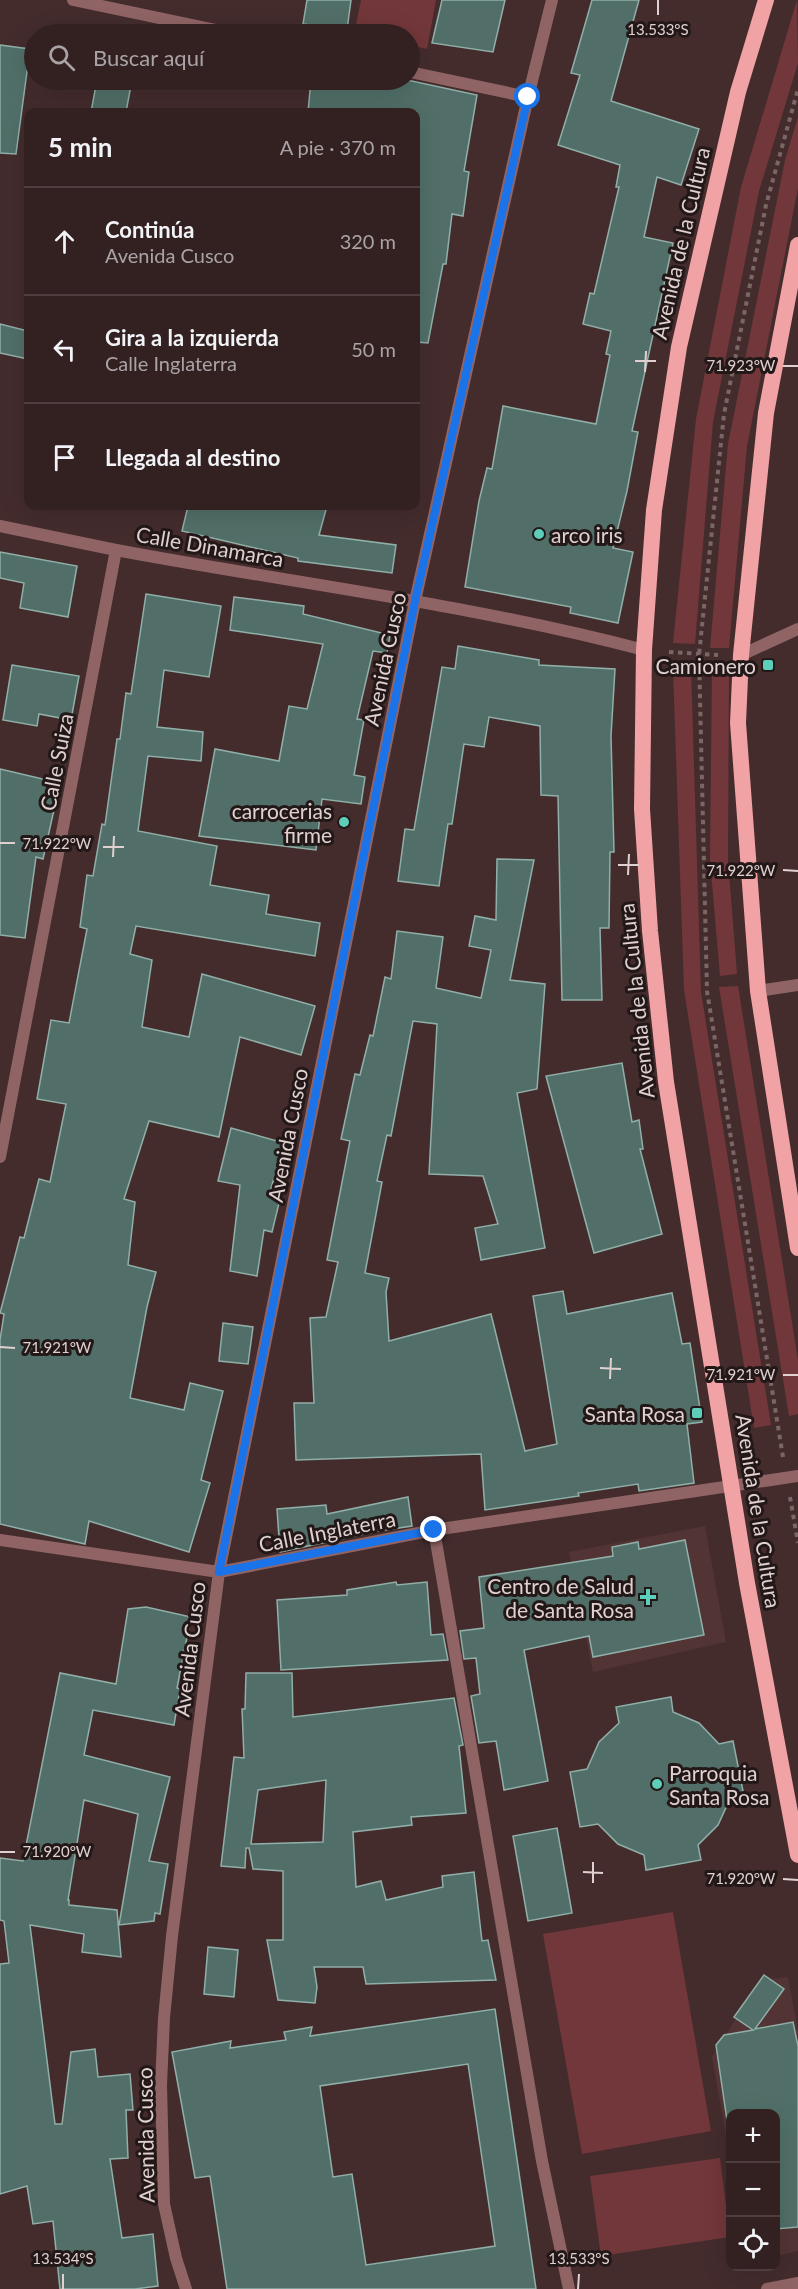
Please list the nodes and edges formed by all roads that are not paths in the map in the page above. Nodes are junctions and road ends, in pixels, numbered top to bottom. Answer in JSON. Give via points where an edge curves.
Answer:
{"nodes":[{"id":1,"x":73,"y":0,"type":"edge"},
{"id":2,"x":552,"y":0,"type":"edge"},
{"id":3,"x":766,"y":0,"type":"edge"},
{"id":4,"x":187,"y":24,"type":"edge"},
{"id":5,"x":420,"y":74,"type":"edge"},
{"id":6,"x":528,"y":97,"type":"junction"},
{"id":7,"x":798,"y":244,"type":"edge"},
{"id":8,"x":0,"y":526,"type":"edge"},
{"id":9,"x":116,"y":550,"type":"junction"},
{"id":10,"x":415,"y":601,"type":"junction"},
{"id":11,"x":798,"y":628,"type":"edge"},
{"id":12,"x":644,"y":650,"type":"junction"},
{"id":13,"x":741,"y":656,"type":"junction"},
{"id":14,"x":798,"y":985,"type":"edge"},
{"id":15,"x":758,"y":992,"type":"junction"},
{"id":16,"x":0,"y":1157,"type":"edge"},
{"id":17,"x":798,"y":1248,"type":"edge"},
{"id":18,"x":798,"y":1476,"type":"edge"},
{"id":19,"x":732,"y":1486,"type":"junction"},
{"id":20,"x":434,"y":1530,"type":"junction"},
{"id":21,"x":0,"y":1540,"type":"edge"},
{"id":22,"x":219,"y":1572,"type":"junction"},
{"id":23,"x":798,"y":1855,"type":"edge"},
{"id":24,"x":798,"y":2283,"type":"edge"},
{"id":25,"x":186,"y":2289,"type":"edge"},
{"id":26,"x":569,"y":2289,"type":"edge"},
{"id":27,"x":767,"y":2289,"type":"edge"}],
"edges":[{"from":1,"to":4,"type":"street"},
{"from":2,"to":6,"type":"street","name":"Avenida Cusco"},
{"from":3,"to":12,"type":"highway","name":"Avenida de la Cultura","via":[[738,93],[679,347],[654,510]]},
{"from":5,"to":6,"type":"street"},
{"from":6,"to":10,"type":"street","name":"Avenida Cusco"},
{"from":7,"to":13,"type":"highway","via":[[766,413]]},
{"from":8,"to":9,"type":"street","name":"Calle Dinamarca"},
{"from":9,"to":10,"type":"street","name":"Calle Dinamarca"},
{"from":9,"to":16,"type":"street","name":"Calle Suiza"},
{"from":10,"to":12,"type":"street","name":"Calle Dinamarca"},
{"from":10,"to":22,"type":"street","name":"Avenida Cusco"},
{"from":11,"to":13,"type":"street"},
{"from":12,"to":19,"type":"highway","name":"Avenida de la Cultura","via":[[642,809],[652,954],[666,1082]]},
{"from":13,"to":15,"type":"highway","via":[[738,723]]},
{"from":14,"to":15,"type":"street"},
{"from":15,"to":17,"type":"highway"},
{"from":18,"to":19,"type":"street","name":"Calle Inglaterra"},
{"from":19,"to":20,"type":"street","name":"Calle Inglaterra"},
{"from":19,"to":23,"type":"highway","name":"Avenida de la Cultura"},
{"from":20,"to":22,"type":"street","name":"Calle Inglaterra"},
{"from":20,"to":26,"type":"street","via":[[542,2161]]},
{"from":21,"to":22,"type":"street","name":"Calle Inglaterra"},
{"from":22,"to":25,"type":"street","name":"Avenida Cusco","via":[[164,2018],[164,2204]]},
{"from":24,"to":27,"type":"street"}]}
